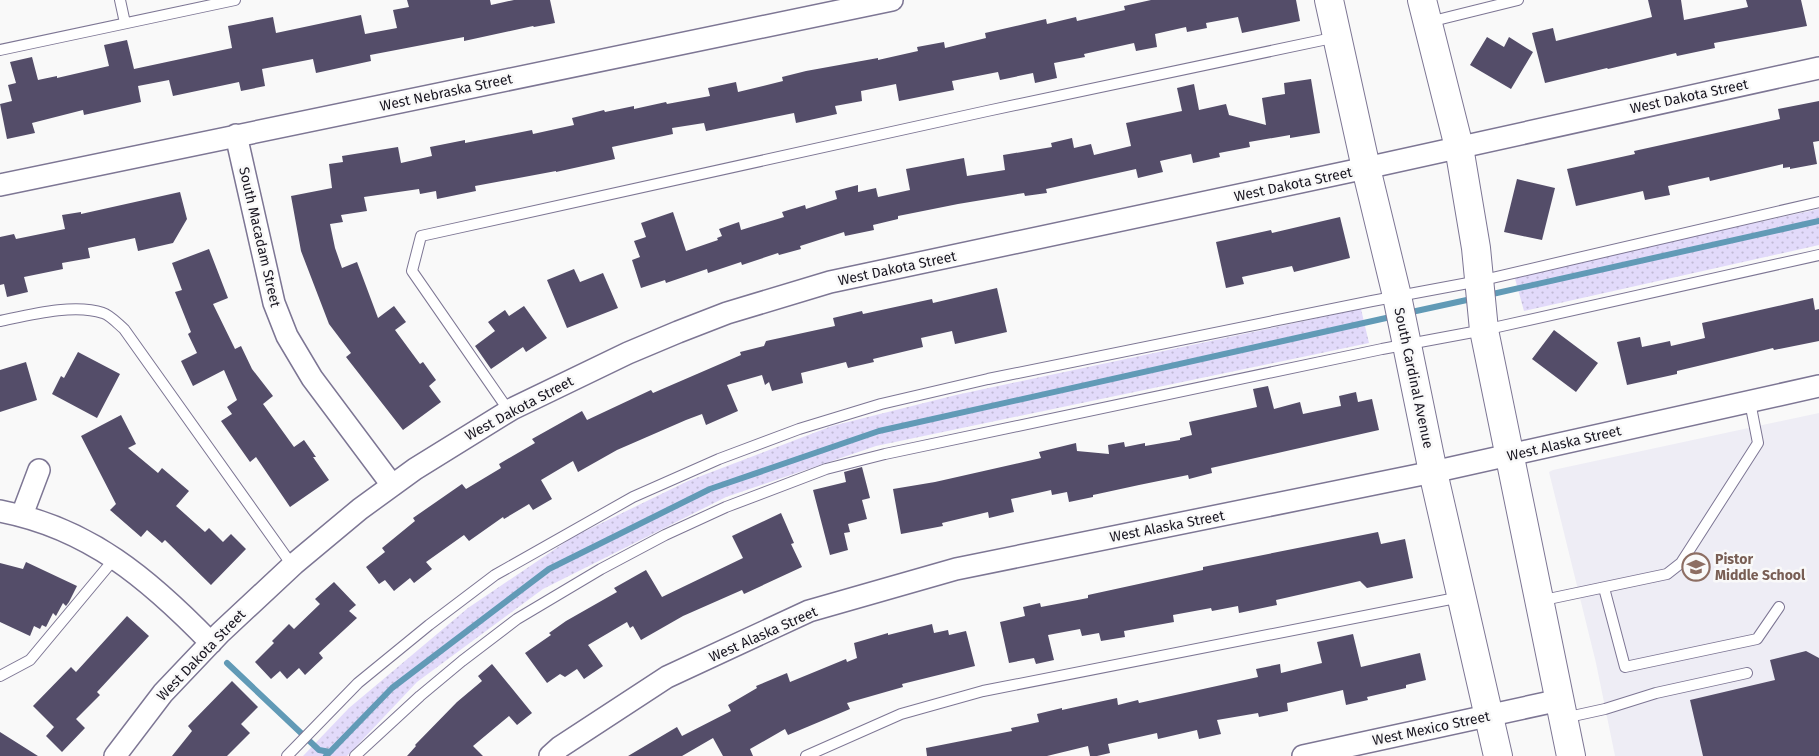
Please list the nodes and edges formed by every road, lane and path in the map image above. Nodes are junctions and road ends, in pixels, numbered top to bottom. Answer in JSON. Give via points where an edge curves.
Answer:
{"nodes":[{"id":1,"x":120,"y":0,"type":"edge"},
{"id":2,"x":235,"y":0,"type":"edge"},
{"id":3,"x":892,"y":0,"type":"edge"},
{"id":4,"x":1329,"y":0,"type":"edge"},
{"id":5,"x":1518,"y":0,"type":"edge"},
{"id":6,"x":1425,"y":11,"type":"edge"},
{"id":7,"x":125,"y":23,"type":"junction"},
{"id":8,"x":1337,"y":37,"type":"junction"},
{"id":9,"x":0,"y":50,"type":"edge"},
{"id":10,"x":1819,"y":68,"type":"edge"},
{"id":11,"x":236,"y":135,"type":"junction"},
{"id":12,"x":1459,"y":147,"type":"junction"},
{"id":13,"x":1366,"y":168,"type":"junction"},
{"id":14,"x":0,"y":185,"type":"edge"},
{"id":15,"x":1819,"y":202,"type":"edge"},
{"id":16,"x":1819,"y":255,"type":"edge"},
{"id":17,"x":1479,"y":281,"type":"junction"},
{"id":18,"x":1397,"y":296,"type":"junction"},
{"id":19,"x":0,"y":321,"type":"edge"},
{"id":20,"x":1484,"y":330,"type":"junction"},
{"id":21,"x":1407,"y":344,"type":"junction"},
{"id":22,"x":1819,"y":386,"type":"edge"},
{"id":23,"x":1750,"y":402,"type":"junction"},
{"id":24,"x":510,"y":411,"type":"junction"},
{"id":25,"x":1510,"y":455,"type":"junction"},
{"id":26,"x":40,"y":470,"type":"dead end"},
{"id":27,"x":1433,"y":472,"type":"junction"},
{"id":28,"x":392,"y":485,"type":"junction"},
{"id":29,"x":0,"y":511,"type":"edge"},
{"id":30,"x":22,"y":515,"type":"junction"},
{"id":31,"x":115,"y":558,"type":"junction"},
{"id":32,"x":292,"y":565,"type":"junction"},
{"id":33,"x":1604,"y":588,"type":"junction"},
{"id":34,"x":1461,"y":598,"type":"junction"},
{"id":35,"x":1538,"y":602,"type":"junction"},
{"id":36,"x":1779,"y":607,"type":"dead end"},
{"id":37,"x":210,"y":643,"type":"junction"},
{"id":38,"x":1748,"y":673,"type":"dead end"},
{"id":39,"x":0,"y":676,"type":"edge"},
{"id":40,"x":1561,"y":709,"type":"junction"},
{"id":41,"x":1489,"y":716,"type":"junction"},
{"id":42,"x":115,"y":756,"type":"edge"},
{"id":43,"x":287,"y":756,"type":"edge"},
{"id":44,"x":355,"y":756,"type":"edge"},
{"id":45,"x":550,"y":756,"type":"edge"},
{"id":46,"x":806,"y":756,"type":"edge"},
{"id":47,"x":1303,"y":756,"type":"edge"},
{"id":48,"x":1498,"y":756,"type":"edge"},
{"id":49,"x":1571,"y":756,"type":"edge"}],
"edges":[{"from":1,"to":7,"type":"lane"},
{"from":2,"to":7,"type":"lane"},
{"from":3,"to":11,"type":"street","name":"West Nebraska Street"},
{"from":4,"to":8,"type":"main road","name":"South Cardinal Avenue"},
{"from":5,"to":6,"type":"lane"},
{"from":6,"to":12,"type":"main road"},
{"from":7,"to":9,"type":"lane"},
{"from":8,"to":13,"type":"main road","name":"South Cardinal Avenue"},
{"from":8,"to":24,"type":"lane","via":[[421,236],[412,271]]},
{"from":10,"to":12,"type":"street","name":"West Dakota Street"},
{"from":11,"to":14,"type":"street","name":"West Nebraska Street"},
{"from":11,"to":28,"type":"street","name":"South Macadam Street","via":[[274,303],[287,336],[312,378]]},
{"from":12,"to":13,"type":"street","name":"West Dakota Street"},
{"from":12,"to":17,"type":"main road"},
{"from":13,"to":18,"type":"main road","name":"South Cardinal Avenue"},
{"from":13,"to":24,"type":"street","name":"West Dakota Street","via":[[830,282],[727,313],[678,332]]},
{"from":15,"to":17,"type":"lane"},
{"from":16,"to":20,"type":"lane"},
{"from":17,"to":18,"type":"lane"},
{"from":17,"to":20,"type":"main road"},
{"from":18,"to":21,"type":"main road","name":"South Cardinal Avenue"},
{"from":18,"to":43,"type":"lane","via":[[988,379],[881,404],[799,429],[719,459],[633,497],[495,575],[358,683]]},
{"from":19,"to":32,"type":"lane","via":[[49,310],[84,310],[104,313],[124,329]]},
{"from":20,"to":21,"type":"lane"},
{"from":20,"to":25,"type":"main road"},
{"from":21,"to":27,"type":"main road","name":"South Cardinal Avenue"},
{"from":21,"to":44,"type":"lane","via":[[886,454],[826,470],[726,507],[601,568],[517,619],[434,684]]},
{"from":22,"to":23,"type":"street","name":"West Alaska Street"},
{"from":23,"to":25,"type":"street","name":"West Alaska Street"},
{"from":23,"to":33,"type":"lane","via":[[1758,444],[1681,563],[1667,574]]},
{"from":24,"to":28,"type":"street","name":"West Dakota Street"},
{"from":25,"to":27,"type":"street","name":"West Alaska Street"},
{"from":25,"to":35,"type":"main road"},
{"from":26,"to":30,"type":"street"},
{"from":27,"to":34,"type":"main road","name":"South Cardinal Avenue"},
{"from":27,"to":45,"type":"street","name":"West Alaska Street","via":[[956,569],[809,611],[667,677]]},
{"from":28,"to":32,"type":"street","name":"West Dakota Street"},
{"from":29,"to":30,"type":"street"},
{"from":30,"to":31,"type":"street","via":[[65,530]]},
{"from":31,"to":37,"type":"street","via":[[166,598]]},
{"from":31,"to":39,"type":"lane","via":[[30,660]]},
{"from":32,"to":37,"type":"street","name":"West Dakota Street"},
{"from":33,"to":35,"type":"lane"},
{"from":33,"to":36,"type":"lane","via":[[1625,667],[1757,639]]},
{"from":34,"to":41,"type":"main road","name":"South Cardinal Avenue"},
{"from":34,"to":46,"type":"lane","via":[[983,691],[901,714]]},
{"from":35,"to":40,"type":"main road"},
{"from":37,"to":42,"type":"street","name":"West Dakota Street","via":[[163,694]]},
{"from":38,"to":40,"type":"lane","via":[[1656,693],[1605,709]]},
{"from":40,"to":41,"type":"street","name":"West Mexico Street"},
{"from":40,"to":49,"type":"main road"},
{"from":41,"to":47,"type":"street","name":"West Mexico Street"},
{"from":41,"to":48,"type":"main road","name":"South Cardinal Avenue"}]}
